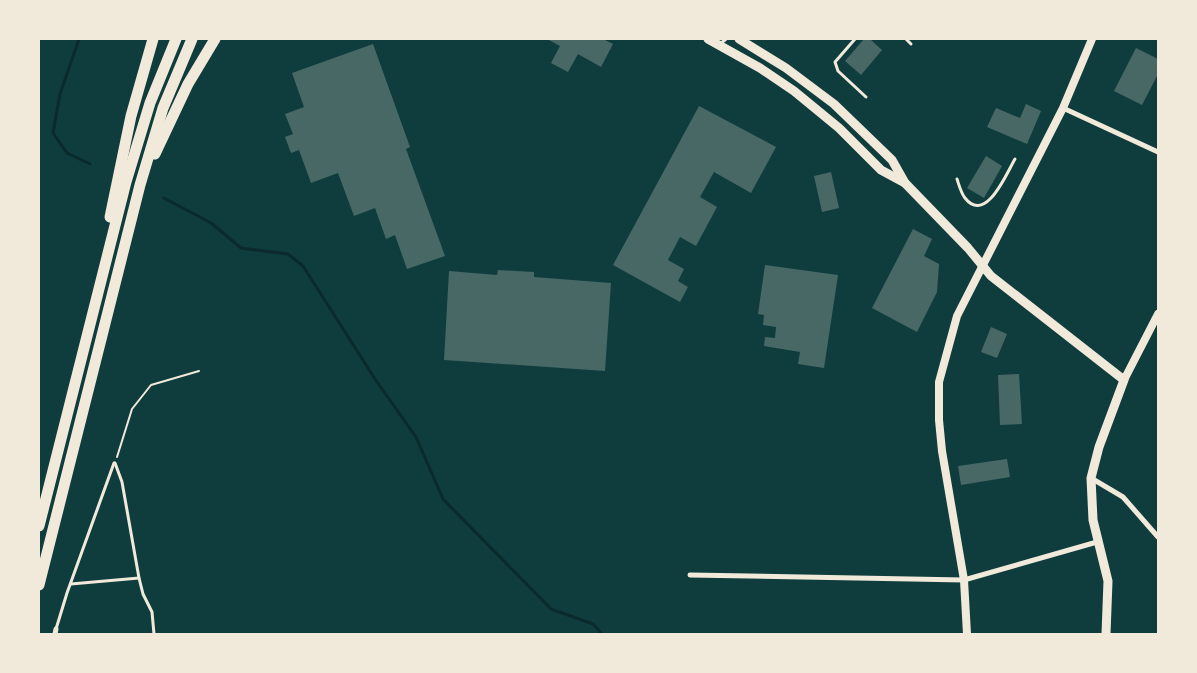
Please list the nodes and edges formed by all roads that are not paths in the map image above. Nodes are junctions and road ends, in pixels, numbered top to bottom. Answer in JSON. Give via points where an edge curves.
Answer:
{"nodes":[{"id":1,"x":153,"y":39,"type":"edge"},
{"id":2,"x":176,"y":39,"type":"edge"},
{"id":3,"x":192,"y":39,"type":"edge"},
{"id":4,"x":215,"y":39,"type":"edge"},
{"id":5,"x":708,"y":39,"type":"edge"},
{"id":6,"x":739,"y":39,"type":"edge"},
{"id":7,"x":855,"y":39,"type":"edge"},
{"id":8,"x":906,"y":39,"type":"edge"},
{"id":9,"x":1092,"y":39,"type":"edge"},
{"id":10,"x":722,"y":41,"type":"edge"},
{"id":11,"x":911,"y":44,"type":"dead end"},
{"id":12,"x":866,"y":97,"type":"dead end"},
{"id":13,"x":1063,"y":108,"type":"junction"},
{"id":14,"x":1158,"y":152,"type":"edge"},
{"id":15,"x":1015,"y":159,"type":"dead end"},
{"id":16,"x":957,"y":179,"type":"dead end"},
{"id":17,"x":905,"y":183,"type":"junction"},
{"id":18,"x":140,"y":185,"type":"junction"},
{"id":19,"x":982,"y":266,"type":"junction"},
{"id":20,"x":93,"y":312,"type":"junction"},
{"id":21,"x":1158,"y":314,"type":"edge"},
{"id":22,"x":1124,"y":380,"type":"junction"},
{"id":23,"x":1091,"y":478,"type":"junction"},
{"id":24,"x":39,"y":526,"type":"edge"},
{"id":25,"x":1158,"y":536,"type":"edge"},
{"id":26,"x":1098,"y":542,"type":"junction"},
{"id":27,"x":690,"y":575,"type":"dead end"},
{"id":28,"x":139,"y":578,"type":"junction"},
{"id":29,"x":964,"y":580,"type":"junction"},
{"id":30,"x":71,"y":584,"type":"junction"},
{"id":31,"x":39,"y":585,"type":"edge"},
{"id":32,"x":55,"y":631,"type":"edge"},
{"id":33,"x":154,"y":634,"type":"edge"},
{"id":34,"x":967,"y":634,"type":"edge"},
{"id":35,"x":1106,"y":634,"type":"edge"}],
"edges":[{"from":1,"to":20,"type":"highway","via":[[122,156]]},
{"from":2,"to":20,"type":"highway","via":[[138,141]]},
{"from":3,"to":18,"type":"highway","via":[[163,108]]},
{"from":4,"to":18,"type":"highway","via":[[188,84]]},
{"from":5,"to":10,"type":"main road"},
{"from":6,"to":17,"type":"main road","via":[[786,68],[834,104],[892,160]]},
{"from":7,"to":12,"type":"lane","via":[[835,62],[838,71]]},
{"from":8,"to":11,"type":"lane"},
{"from":9,"to":13,"type":"street"},
{"from":10,"to":17,"type":"main road","via":[[802,97],[882,170]]},
{"from":13,"to":14,"type":"street"},
{"from":13,"to":19,"type":"street"},
{"from":15,"to":16,"type":"lane","via":[[992,200],[982,205],[973,204],[965,198]]},
{"from":17,"to":19,"type":"main road"},
{"from":18,"to":31,"type":"highway"},
{"from":19,"to":22,"type":"main road"},
{"from":19,"to":29,"type":"street","via":[[957,316],[939,382],[942,451]]},
{"from":20,"to":24,"type":"highway"},
{"from":21,"to":22,"type":"street"},
{"from":22,"to":23,"type":"main road"},
{"from":23,"to":25,"type":"street","via":[[1123,497]]},
{"from":23,"to":26,"type":"main road","via":[[1093,520]]},
{"from":26,"to":29,"type":"street"},
{"from":26,"to":35,"type":"main road","via":[[1108,581]]},
{"from":27,"to":29,"type":"street"},
{"from":28,"to":30,"type":"lane"},
{"from":28,"to":30,"type":"lane","via":[[122,482],[115,463]]},
{"from":28,"to":33,"type":"lane","via":[[152,612]]},
{"from":29,"to":34,"type":"street"},
{"from":30,"to":32,"type":"lane"}]}
